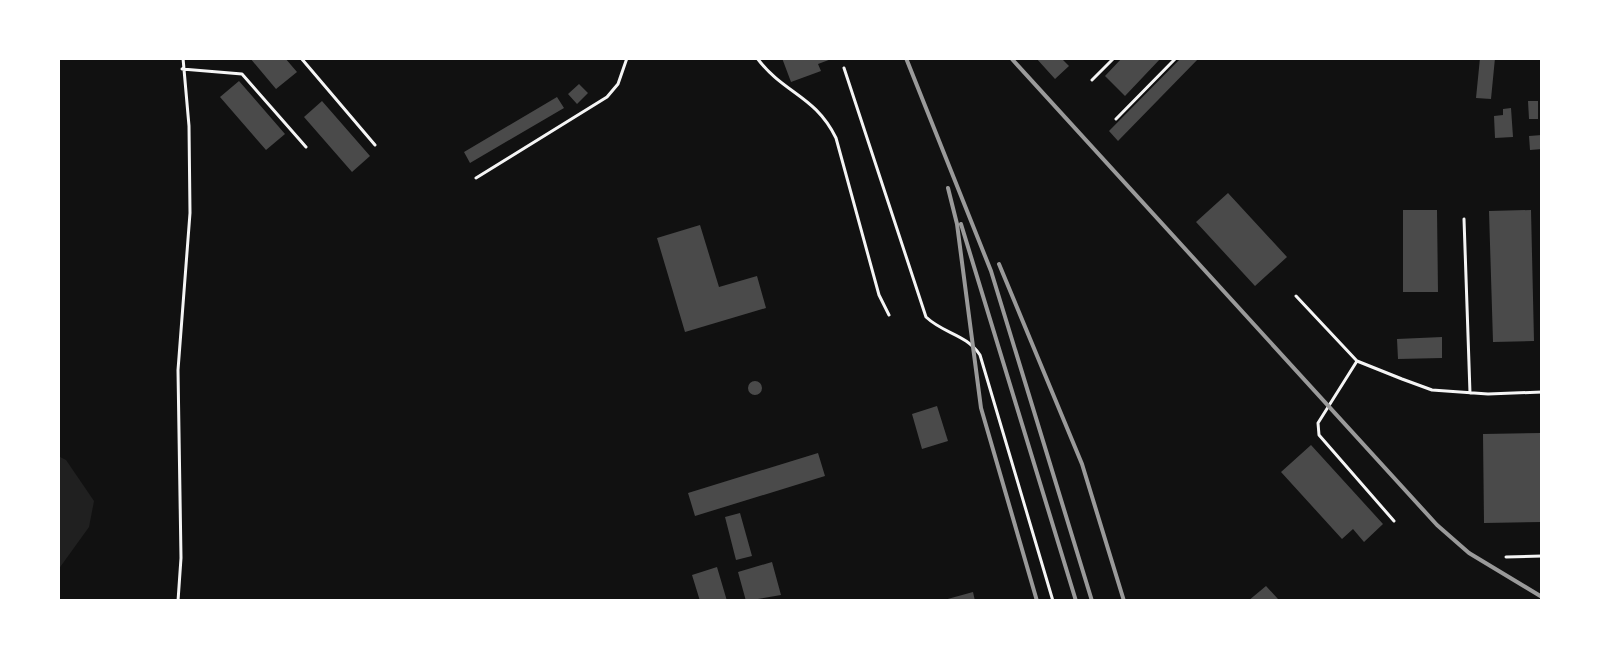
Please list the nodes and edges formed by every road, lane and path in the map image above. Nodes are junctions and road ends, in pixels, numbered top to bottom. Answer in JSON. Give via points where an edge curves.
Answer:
{"nodes":[{"id":1,"x":183,"y":58,"type":"edge"},
{"id":2,"x":301,"y":58,"type":"edge"},
{"id":3,"x":627,"y":58,"type":"edge"},
{"id":4,"x":757,"y":58,"type":"edge"},
{"id":5,"x":1114,"y":58,"type":"edge"},
{"id":6,"x":1176,"y":58,"type":"edge"},
{"id":7,"x":844,"y":68,"type":"dead end"},
{"id":8,"x":182,"y":69,"type":"junction"},
{"id":9,"x":1092,"y":80,"type":"dead end"},
{"id":10,"x":1116,"y":119,"type":"dead end"},
{"id":11,"x":375,"y":145,"type":"dead end"},
{"id":12,"x":306,"y":147,"type":"dead end"},
{"id":13,"x":476,"y":178,"type":"dead end"},
{"id":14,"x":1464,"y":219,"type":"dead end"},
{"id":15,"x":1296,"y":296,"type":"dead end"},
{"id":16,"x":889,"y":315,"type":"dead end"},
{"id":17,"x":1357,"y":361,"type":"junction"},
{"id":18,"x":1542,"y":392,"type":"edge"},
{"id":19,"x":1470,"y":393,"type":"junction"},
{"id":20,"x":1394,"y":521,"type":"dead end"},
{"id":21,"x":1542,"y":556,"type":"edge"},
{"id":22,"x":1506,"y":557,"type":"dead end"},
{"id":23,"x":178,"y":601,"type":"edge"},
{"id":24,"x":1053,"y":601,"type":"edge"}],
"edges":[{"from":1,"to":8,"type":"lane"},
{"from":2,"to":11,"type":"lane"},
{"from":3,"to":13,"type":"lane","via":[[607,97]]},
{"from":4,"to":16,"type":"lane","via":[[783,87],[826,118]]},
{"from":5,"to":9,"type":"lane"},
{"from":6,"to":10,"type":"lane"},
{"from":7,"to":24,"type":"lane","via":[[926,317],[971,342],[980,355]]},
{"from":8,"to":12,"type":"lane","via":[[242,74]]},
{"from":8,"to":23,"type":"lane","via":[[190,185],[178,370]]},
{"from":14,"to":19,"type":"lane"},
{"from":15,"to":17,"type":"lane"},
{"from":17,"to":19,"type":"lane","via":[[1432,390]]},
{"from":17,"to":20,"type":"lane","via":[[1318,423],[1319,435]]},
{"from":18,"to":19,"type":"lane"},
{"from":21,"to":22,"type":"lane"}]}
